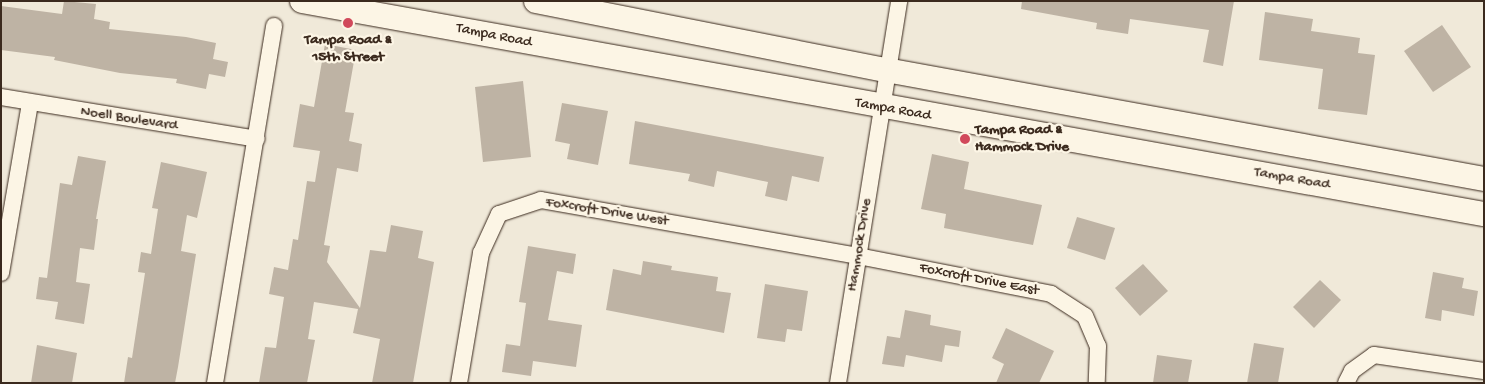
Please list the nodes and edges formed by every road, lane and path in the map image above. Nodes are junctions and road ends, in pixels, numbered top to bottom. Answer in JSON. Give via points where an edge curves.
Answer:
{"nodes":[{"id":1,"x":302,"y":1,"type":"edge"},
{"id":2,"x":536,"y":1,"type":"edge"},
{"id":3,"x":899,"y":1,"type":"edge"},
{"id":4,"x":397,"y":9,"type":"edge"},
{"id":5,"x":274,"y":26,"type":"dead end"},
{"id":6,"x":886,"y":70,"type":"junction"},
{"id":7,"x":1,"y":97,"type":"edge"},
{"id":8,"x":30,"y":103,"type":"junction"},
{"id":9,"x":881,"y":108,"type":"junction"},
{"id":10,"x":257,"y":139,"type":"junction"},
{"id":11,"x":1484,"y":179,"type":"edge"},
{"id":12,"x":1484,"y":214,"type":"edge"},
{"id":13,"x":858,"y":256,"type":"junction"},
{"id":14,"x":1,"y":274,"type":"edge"},
{"id":15,"x":1484,"y":371,"type":"edge"},
{"id":16,"x":215,"y":383,"type":"edge"},
{"id":17,"x":459,"y":383,"type":"edge"},
{"id":18,"x":838,"y":383,"type":"edge"},
{"id":19,"x":1097,"y":383,"type":"edge"},
{"id":20,"x":1346,"y":383,"type":"edge"}],
"edges":[{"from":1,"to":4,"type":"main road","name":"Tampa Road"},
{"from":2,"to":6,"type":"main road"},
{"from":3,"to":6,"type":"street","name":"Hammock Drive"},
{"from":4,"to":9,"type":"main road","name":"Tampa Road"},
{"from":5,"to":10,"type":"street"},
{"from":6,"to":9,"type":"street","name":"Hammock Drive"},
{"from":6,"to":11,"type":"main road"},
{"from":7,"to":8,"type":"street","name":"Noell Boulevard"},
{"from":8,"to":10,"type":"street","name":"Noell Boulevard"},
{"from":8,"to":14,"type":"street"},
{"from":9,"to":12,"type":"main road","name":"Tampa Road"},
{"from":9,"to":13,"type":"street","name":"Hammock Drive"},
{"from":10,"to":16,"type":"street"},
{"from":13,"to":17,"type":"street","name":"Foxcroft Drive West","via":[[541,200],[499,214],[481,252]]},
{"from":13,"to":18,"type":"street","name":"Hammock Drive"},
{"from":13,"to":19,"type":"street","name":"Foxcroft Drive East","via":[[1051,294],[1085,316],[1098,346]]},
{"from":15,"to":20,"type":"street","via":[[1374,355],[1352,371]]}]}
